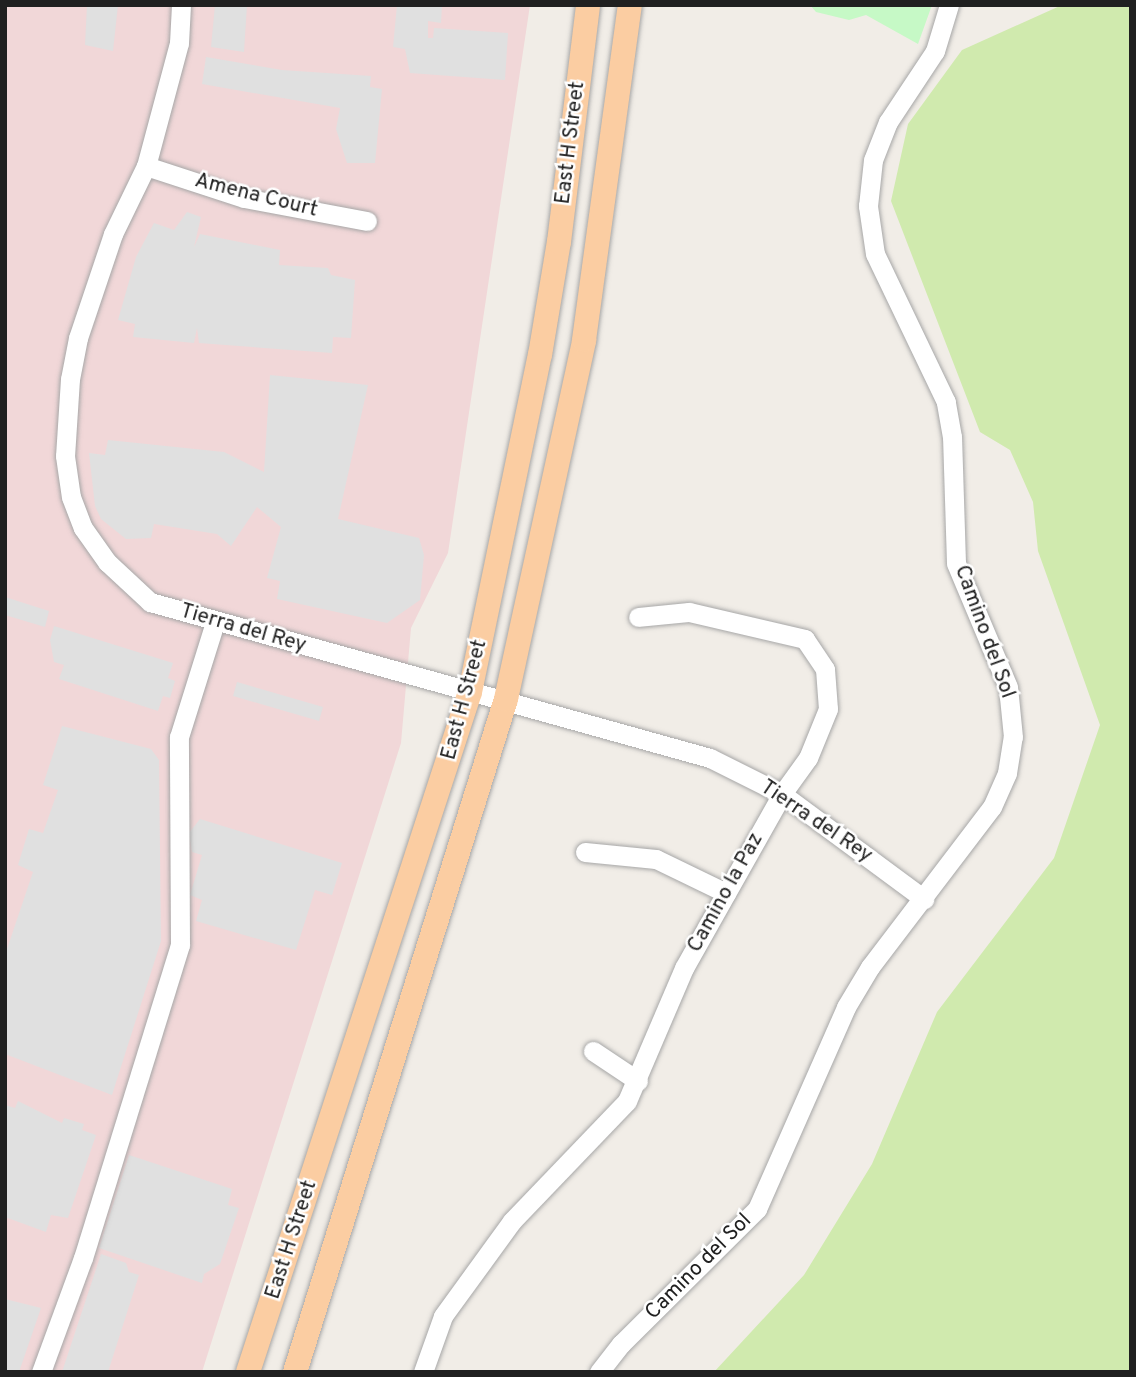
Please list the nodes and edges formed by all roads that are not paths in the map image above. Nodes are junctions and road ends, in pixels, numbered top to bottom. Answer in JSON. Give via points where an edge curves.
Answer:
{"nodes":[{"id":1,"x":181,"y":5,"type":"edge"},
{"id":2,"x":588,"y":5,"type":"edge"},
{"id":3,"x":630,"y":5,"type":"edge"},
{"id":4,"x":949,"y":5,"type":"edge"},
{"id":5,"x":146,"y":166,"type":"junction"},
{"id":6,"x":367,"y":221,"type":"dead end"},
{"id":7,"x":638,"y":617,"type":"dead end"},
{"id":8,"x":215,"y":622,"type":"junction"},
{"id":9,"x":470,"y":692,"type":"junction"},
{"id":10,"x":506,"y":699,"type":"junction"},
{"id":11,"x":782,"y":794,"type":"junction"},
{"id":12,"x":585,"y":852,"type":"dead end"},
{"id":13,"x":726,"y":893,"type":"junction"},
{"id":14,"x":924,"y":899,"type":"junction"},
{"id":15,"x":593,"y":1051,"type":"dead end"},
{"id":16,"x":638,"y":1081,"type":"junction"},
{"id":17,"x":41,"y":1372,"type":"edge"},
{"id":18,"x":248,"y":1372,"type":"edge"},
{"id":19,"x":295,"y":1372,"type":"edge"},
{"id":20,"x":423,"y":1372,"type":"edge"},
{"id":21,"x":599,"y":1372,"type":"edge"}],
"edges":[{"from":1,"to":5,"type":"street","name":"Tierra del Rey","via":[[179,43]]},
{"from":2,"to":9,"type":"main road","name":"East H Street","via":[[540,355]]},
{"from":3,"to":10,"type":"main road","name":"East H Street","via":[[584,340]]},
{"from":4,"to":14,"type":"street","name":"Camino del Sol","via":[[935,51],[881,139],[873,160],[868,206],[875,254],[946,402],[952,437],[956,563],[1007,687],[1013,737],[1007,773],[992,807]]},
{"from":5,"to":6,"type":"street","name":"Amena Court","via":[[244,198]]},
{"from":5,"to":8,"type":"street","name":"Tierra del Rey","via":[[113,234],[78,338],[65,456],[71,497],[83,527],[107,562],[150,602]]},
{"from":7,"to":11,"type":"street","name":"Camino la Paz","via":[[689,612],[805,639],[813,647],[829,682],[828,709],[818,740]]},
{"from":8,"to":9,"type":"street","name":"Tierra del Rey"},
{"from":8,"to":17,"type":"street","via":[[180,737],[180,945],[82,1258]]},
{"from":9,"to":10,"type":"street","name":"Tierra del Rey"},
{"from":9,"to":18,"type":"main road","name":"East H Street"},
{"from":10,"to":11,"type":"street","name":"Tierra del Rey","via":[[710,758]]},
{"from":10,"to":19,"type":"main road","name":"East H Street"},
{"from":11,"to":13,"type":"street","name":"Camino la Paz"},
{"from":11,"to":14,"type":"street","name":"Tierra del Rey"},
{"from":12,"to":13,"type":"street","via":[[656,859]]},
{"from":13,"to":16,"type":"street","name":"Camino la Paz","via":[[684,968]]},
{"from":14,"to":21,"type":"street","name":"Camino del Sol","via":[[846,1007],[757,1209],[621,1344]]},
{"from":15,"to":16,"type":"street"},
{"from":16,"to":20,"type":"street","name":"Camino la Paz","via":[[612,1118],[512,1221],[443,1316]]}]}
